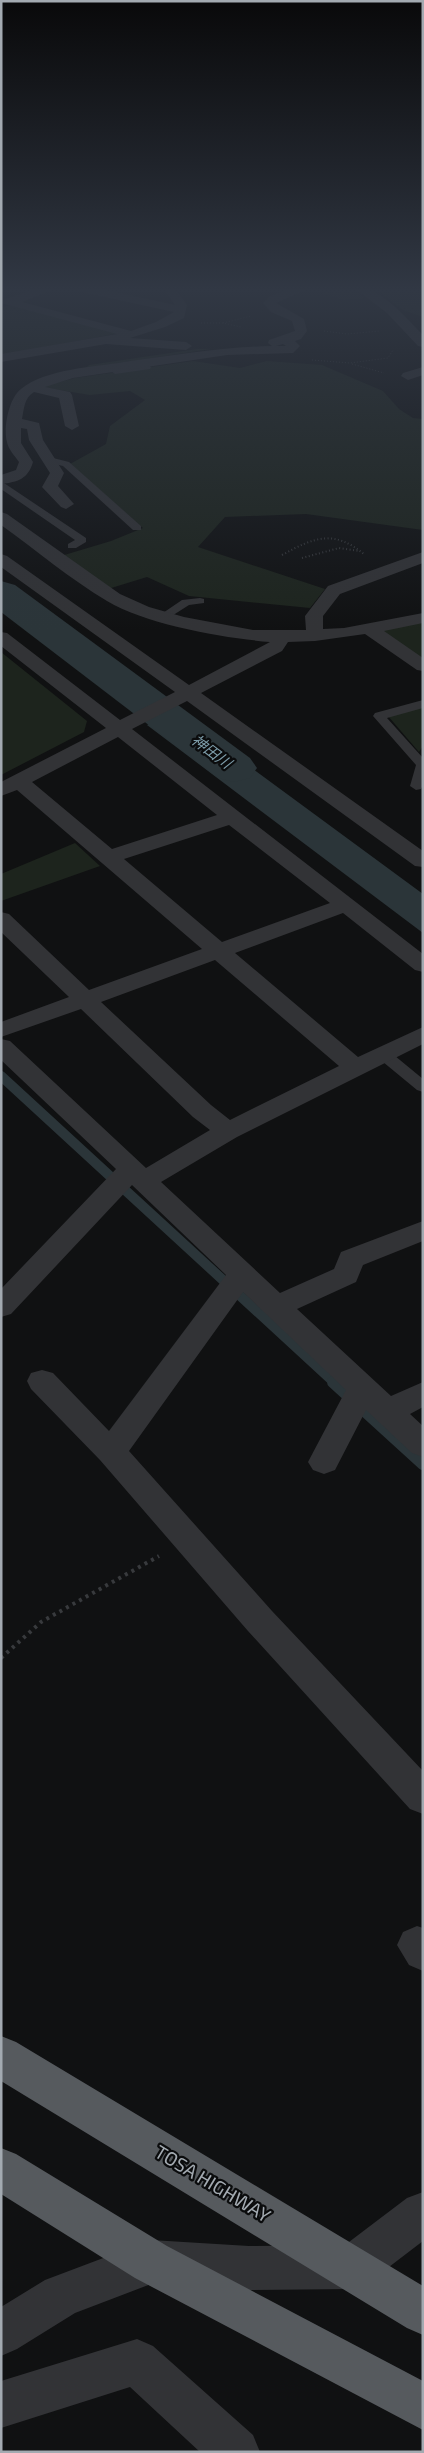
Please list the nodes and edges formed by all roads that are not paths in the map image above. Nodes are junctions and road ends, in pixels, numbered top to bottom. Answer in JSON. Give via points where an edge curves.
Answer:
{"nodes":[{"id":1,"x":19,"y":401,"type":"edge"},
{"id":2,"x":67,"y":401,"type":"edge"},
{"id":3,"x":15,"y":422,"type":"junction"},
{"id":4,"x":72,"y":426,"type":"dead end"},
{"id":5,"x":49,"y":460,"type":"junction"},
{"id":6,"x":1,"y":480,"type":"edge"},
{"id":7,"x":1,"y":484,"type":"edge"},
{"id":8,"x":66,"y":504,"type":"dead end"},
{"id":9,"x":1,"y":518,"type":"edge"},
{"id":10,"x":137,"y":528,"type":"dead end"},
{"id":11,"x":72,"y":546,"type":"dead end"},
{"id":12,"x":1,"y":559,"type":"edge"},
{"id":13,"x":418,"y":559,"type":"edge"},
{"id":14,"x":200,"y":601,"type":"dead end"},
{"id":15,"x":164,"y":617,"type":"junction"},
{"id":16,"x":423,"y":618,"type":"edge"},
{"id":17,"x":368,"y":628,"type":"junction"},
{"id":18,"x":315,"y":636,"type":"junction"},
{"id":19,"x":1,"y":637,"type":"edge"},
{"id":20,"x":282,"y":637,"type":"junction"},
{"id":21,"x":423,"y":666,"type":"edge"},
{"id":22,"x":186,"y":695,"type":"junction"},
{"id":23,"x":423,"y":704,"type":"edge"},
{"id":24,"x":121,"y":728,"type":"junction"},
{"id":25,"x":422,"y":765,"type":"edge"},
{"id":26,"x":10,"y":786,"type":"edge"},
{"id":27,"x":416,"y":786,"type":"dead end"},
{"id":28,"x":232,"y":817,"type":"junction"},
{"id":29,"x":109,"y":857,"type":"junction"},
{"id":30,"x":423,"y":861,"type":"edge"},
{"id":31,"x":345,"y":904,"type":"junction"},
{"id":32,"x":1,"y":919,"type":"edge"},
{"id":33,"x":219,"y":951,"type":"junction"},
{"id":34,"x":423,"y":964,"type":"edge"},
{"id":35,"x":85,"y":999,"type":"junction"},
{"id":36,"x":423,"y":1034,"type":"edge"},
{"id":37,"x":2,"y":1045,"type":"edge"},
{"id":38,"x":383,"y":1054,"type":"junction"},
{"id":39,"x":356,"y":1068,"type":"junction"},
{"id":40,"x":423,"y":1087,"type":"edge"},
{"id":41,"x":228,"y":1131,"type":"junction"},
{"id":42,"x":127,"y":1179,"type":"junction"},
{"id":43,"x":423,"y":1230,"type":"edge"},
{"id":44,"x":235,"y":1282,"type":"junction"},
{"id":45,"x":278,"y":1306,"type":"junction"},
{"id":46,"x":1,"y":1307,"type":"edge"},
{"id":47,"x":42,"y":1381,"type":"dead end"},
{"id":48,"x":423,"y":1393,"type":"edge"},
{"id":49,"x":358,"y":1395,"type":"junction"},
{"id":50,"x":387,"y":1412,"type":"junction"},
{"id":51,"x":423,"y":1445,"type":"edge"},
{"id":52,"x":111,"y":1452,"type":"junction"},
{"id":53,"x":324,"y":1462,"type":"dead end"},
{"id":54,"x":423,"y":1797,"type":"edge"},
{"id":55,"x":1,"y":2057,"type":"edge"},
{"id":56,"x":1,"y":2169,"type":"edge"},
{"id":57,"x":423,"y":2214,"type":"edge"},
{"id":58,"x":151,"y":2262,"type":"junction"},
{"id":59,"x":352,"y":2267,"type":"junction"},
{"id":60,"x":423,"y":2312,"type":"edge"},
{"id":61,"x":1,"y":2333,"type":"edge"},
{"id":62,"x":1,"y":2406,"type":"edge"},
{"id":63,"x":423,"y":2407,"type":"edge"},
{"id":64,"x":236,"y":2452,"type":"edge"}],
"edges":[{"from":1,"to":3,"type":"street"},
{"from":2,"to":4,"type":"street"},
{"from":3,"to":5,"type":"street","via":[[34,426],[36,440]]},
{"from":3,"to":6,"type":"street","via":[[14,443],[26,462],[23,472]]},
{"from":5,"to":8,"type":"street","via":[[57,473],[50,487]]},
{"from":5,"to":10,"type":"lane","via":[[66,464]]},
{"from":7,"to":11,"type":"lane","via":[[82,540]]},
{"from":9,"to":15,"type":"street","via":[[114,598],[143,612]]},
{"from":12,"to":22,"type":"street"},
{"from":13,"to":18,"type":"street","via":[[334,590],[314,616]]},
{"from":14,"to":15,"type":"lane","via":[[186,602]]},
{"from":15,"to":20,"type":"street","via":[[253,635]]},
{"from":16,"to":17,"type":"street"},
{"from":17,"to":18,"type":"street"},
{"from":17,"to":21,"type":"street"},
{"from":18,"to":20,"type":"street"},
{"from":19,"to":24,"type":"street"},
{"from":20,"to":22,"type":"street","via":[[276,647]]},
{"from":22,"to":24,"type":"street"},
{"from":22,"to":30,"type":"street"},
{"from":23,"to":25,"type":"lane","via":[[378,716]]},
{"from":24,"to":26,"type":"street"},
{"from":24,"to":28,"type":"street"},
{"from":25,"to":27,"type":"lane"},
{"from":26,"to":29,"type":"street"},
{"from":28,"to":29,"type":"street"},
{"from":28,"to":31,"type":"street"},
{"from":29,"to":33,"type":"street"},
{"from":31,"to":33,"type":"street"},
{"from":31,"to":34,"type":"street"},
{"from":32,"to":35,"type":"street"},
{"from":33,"to":35,"type":"street"},
{"from":33,"to":39,"type":"street"},
{"from":35,"to":37,"type":"street"},
{"from":35,"to":41,"type":"street","via":[[202,1111]]},
{"from":36,"to":38,"type":"street"},
{"from":37,"to":42,"type":"street"},
{"from":38,"to":39,"type":"street"},
{"from":38,"to":40,"type":"lane"},
{"from":39,"to":41,"type":"street"},
{"from":41,"to":42,"type":"street"},
{"from":42,"to":44,"type":"street"},
{"from":42,"to":46,"type":"street"},
{"from":43,"to":45,"type":"street","via":[[351,1259],[346,1275]]},
{"from":44,"to":45,"type":"street"},
{"from":44,"to":52,"type":"street"},
{"from":45,"to":49,"type":"street"},
{"from":47,"to":52,"type":"street"},
{"from":48,"to":50,"type":"street"},
{"from":49,"to":50,"type":"street"},
{"from":49,"to":53,"type":"street"},
{"from":50,"to":51,"type":"street"},
{"from":52,"to":54,"type":"street","via":[[260,1621]]},
{"from":55,"to":59,"type":"highway","name":"TOSA HIGHWAY"},
{"from":56,"to":58,"type":"highway"},
{"from":57,"to":59,"type":"street"},
{"from":58,"to":59,"type":"street","via":[[249,2268]]},
{"from":58,"to":61,"type":"street","via":[[62,2296]]},
{"from":58,"to":63,"type":"highway"},
{"from":59,"to":60,"type":"highway","name":"TOSA HIGHWAY"},
{"from":62,"to":64,"type":"street","via":[[137,2362]]}]}
